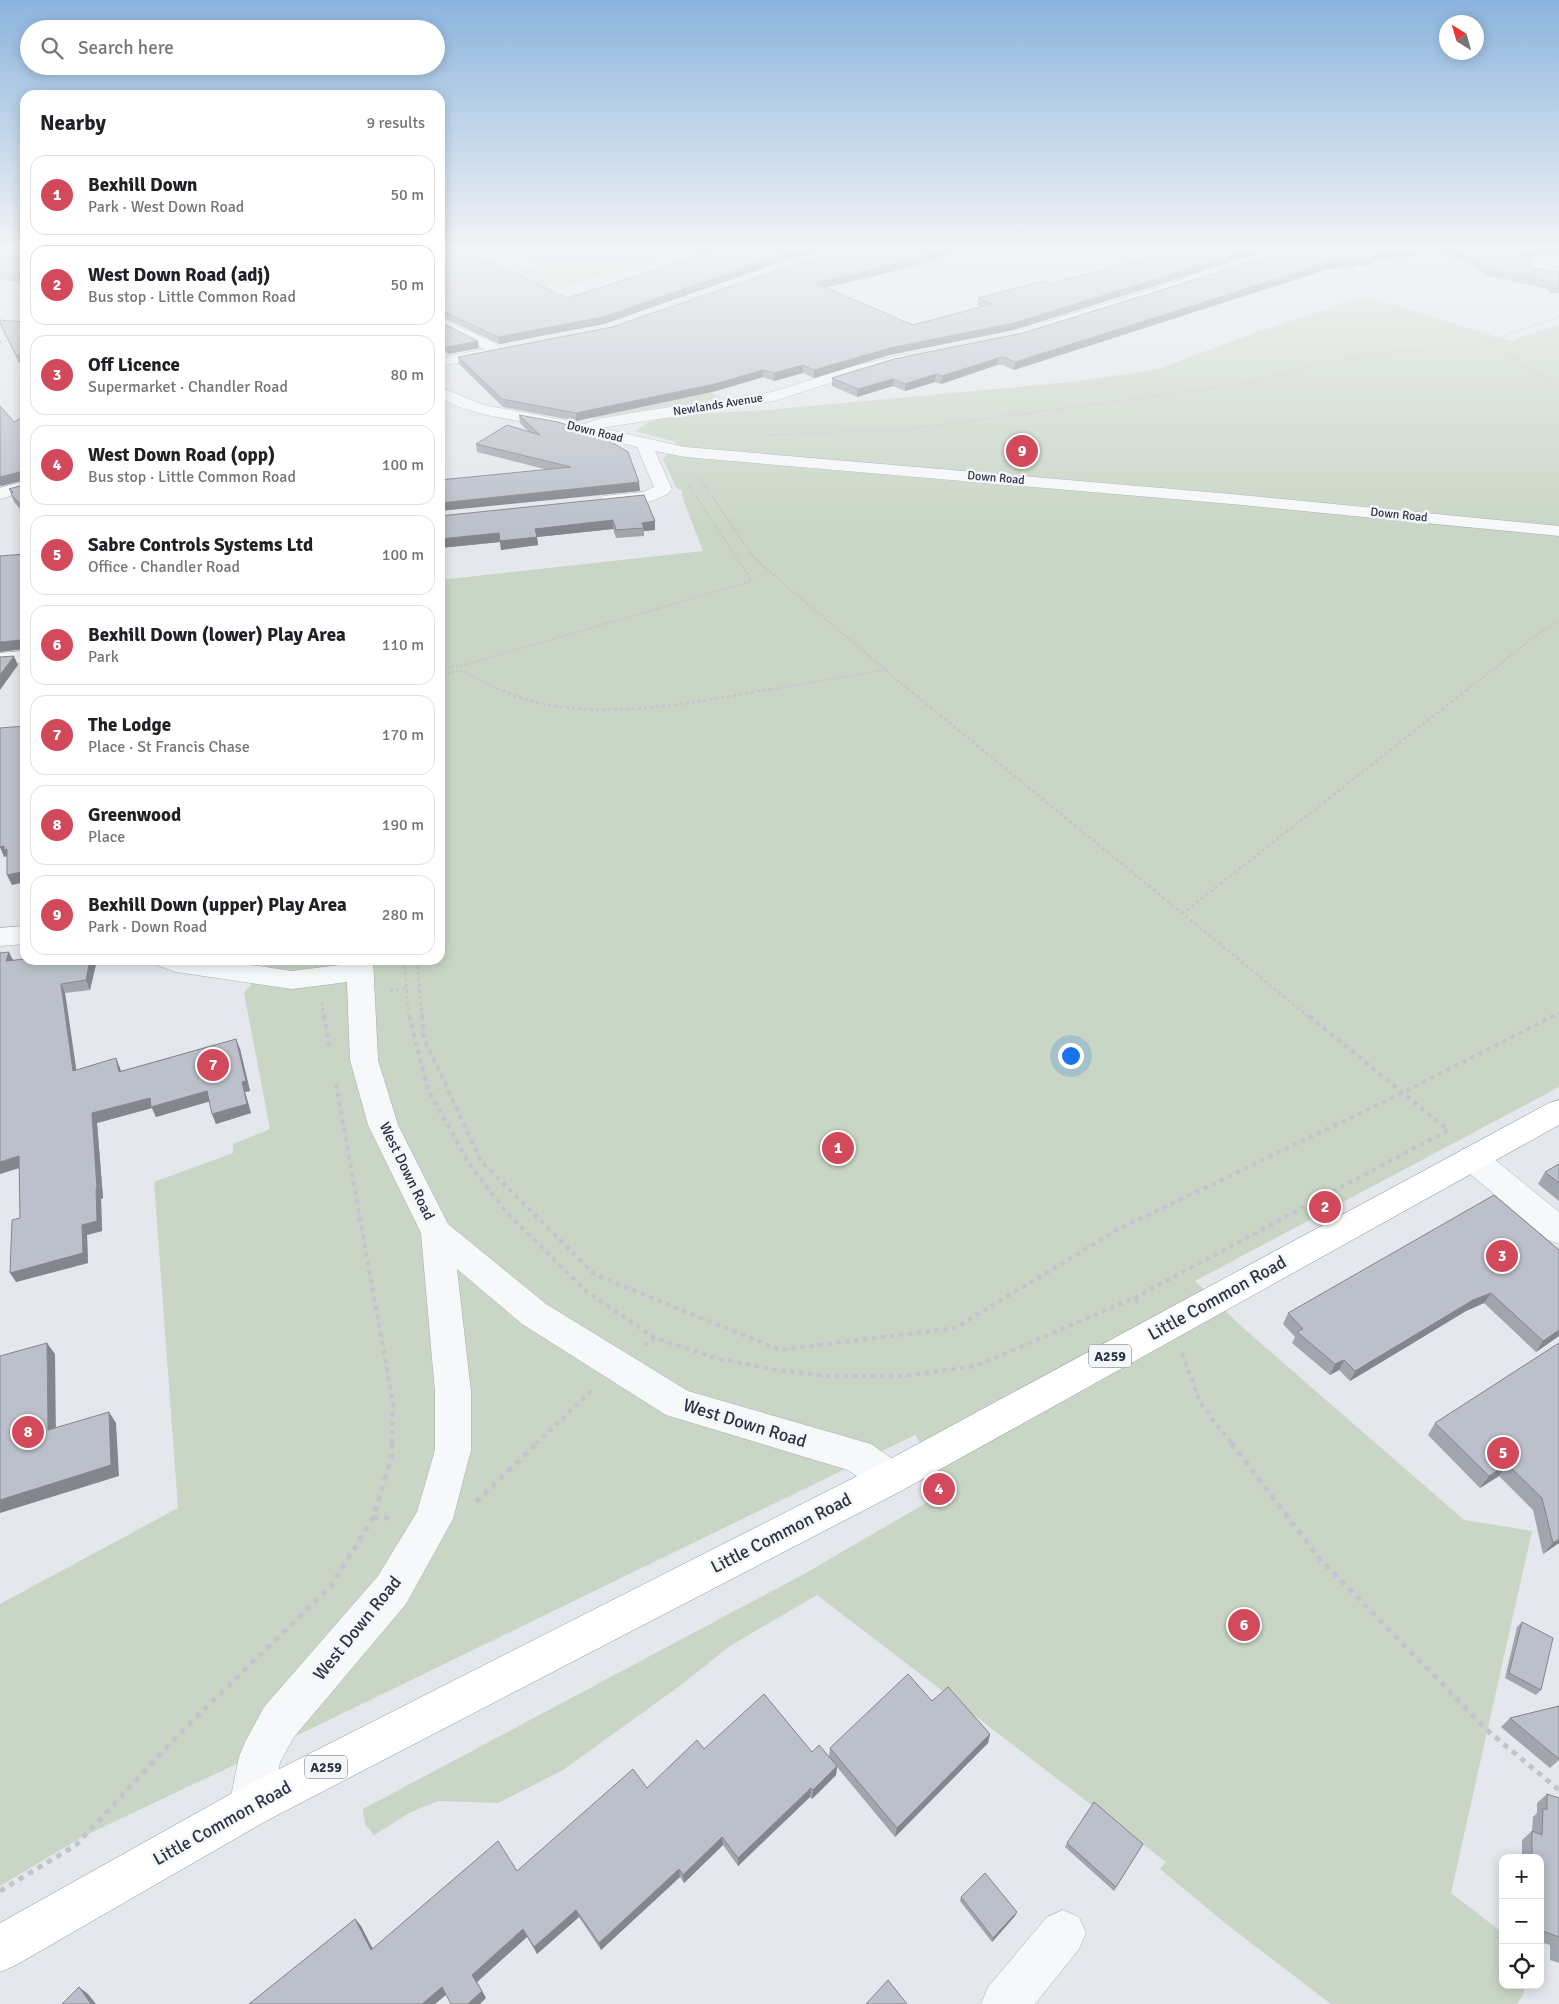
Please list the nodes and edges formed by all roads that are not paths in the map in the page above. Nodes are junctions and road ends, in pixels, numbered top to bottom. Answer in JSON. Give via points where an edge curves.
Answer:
{"nodes":[{"id":1,"x":481,"y":342,"type":"edge"},
{"id":2,"x":919,"y":356,"type":"edge"},
{"id":3,"x":445,"y":361,"type":"edge"},
{"id":4,"x":445,"y":394,"type":"edge"},
{"id":5,"x":657,"y":415,"type":"junction"},
{"id":6,"x":586,"y":429,"type":"junction"},
{"id":7,"x":618,"y":437,"type":"junction"},
{"id":8,"x":645,"y":446,"type":"junction"},
{"id":9,"x":20,"y":488,"type":"edge"},
{"id":10,"x":0,"y":494,"type":"edge"},
{"id":11,"x":596,"y":502,"type":"edge"},
{"id":12,"x":1559,"y":531,"type":"edge"},
{"id":13,"x":20,"y":657,"type":"edge"},
{"id":14,"x":0,"y":659,"type":"edge"},
{"id":15,"x":20,"y":935,"type":"edge"},
{"id":16,"x":0,"y":937,"type":"edge"},
{"id":17,"x":183,"y":965,"type":"edge"},
{"id":18,"x":360,"y":966,"type":"edge"},
{"id":19,"x":1559,"y":1111,"type":"edge"},
{"id":20,"x":1472,"y":1158,"type":"junction"},
{"id":21,"x":1559,"y":1231,"type":"edge"},
{"id":22,"x":437,"y":1233,"type":"junction"},
{"id":23,"x":890,"y":1478,"type":"junction"},
{"id":24,"x":251,"y":1806,"type":"junction"},
{"id":25,"x":1063,"y":1934,"type":"dead end"},
{"id":26,"x":0,"y":1949,"type":"edge"},
{"id":27,"x":1005,"y":2004,"type":"edge"}],
"edges":[{"from":1,"to":3,"type":"street","via":[[501,350]]},
{"from":2,"to":5,"type":"street","name":"Newlands Avenue","via":[[859,369],[774,396]]},
{"from":4,"to":6,"type":"street","name":"Down Road","via":[[490,410]]},
{"from":5,"to":6,"type":"street","name":"Newlands Avenue","via":[[598,424]]},
{"from":5,"to":7,"type":"street","name":"Newlands Avenue"},
{"from":6,"to":7,"type":"street","name":"Down Road"},
{"from":7,"to":8,"type":"street","name":"Down Road"},
{"from":8,"to":11,"type":"street","via":[[663,489],[644,497]]},
{"from":8,"to":12,"type":"street","name":"Down Road","via":[[688,459],[1231,499]]},
{"from":9,"to":10,"type":"street"},
{"from":13,"to":14,"type":"street"},
{"from":15,"to":16,"type":"street"},
{"from":17,"to":18,"type":"street","via":[[292,980]]},
{"from":18,"to":22,"type":"street","name":"West Down Road","via":[[364,1060],[372,1088],[383,1125]]},
{"from":19,"to":20,"type":"highway","name":"Little Common Road","number":"A259"},
{"from":20,"to":21,"type":"street"},
{"from":20,"to":23,"type":"highway","name":"Little Common Road","number":"A259"},
{"from":22,"to":23,"type":"street","name":"West Down Road","via":[[534,1314],[679,1404],[858,1456]]},
{"from":22,"to":24,"type":"street","name":"West Down Road","via":[[453,1392],[453,1450],[434,1519],[392,1590],[279,1722],[260,1757]]},
{"from":23,"to":24,"type":"highway","name":"Little Common Road","number":"A259"},
{"from":24,"to":26,"type":"highway","name":"Little Common Road","number":"A259"},
{"from":25,"to":27,"type":"street"}]}
